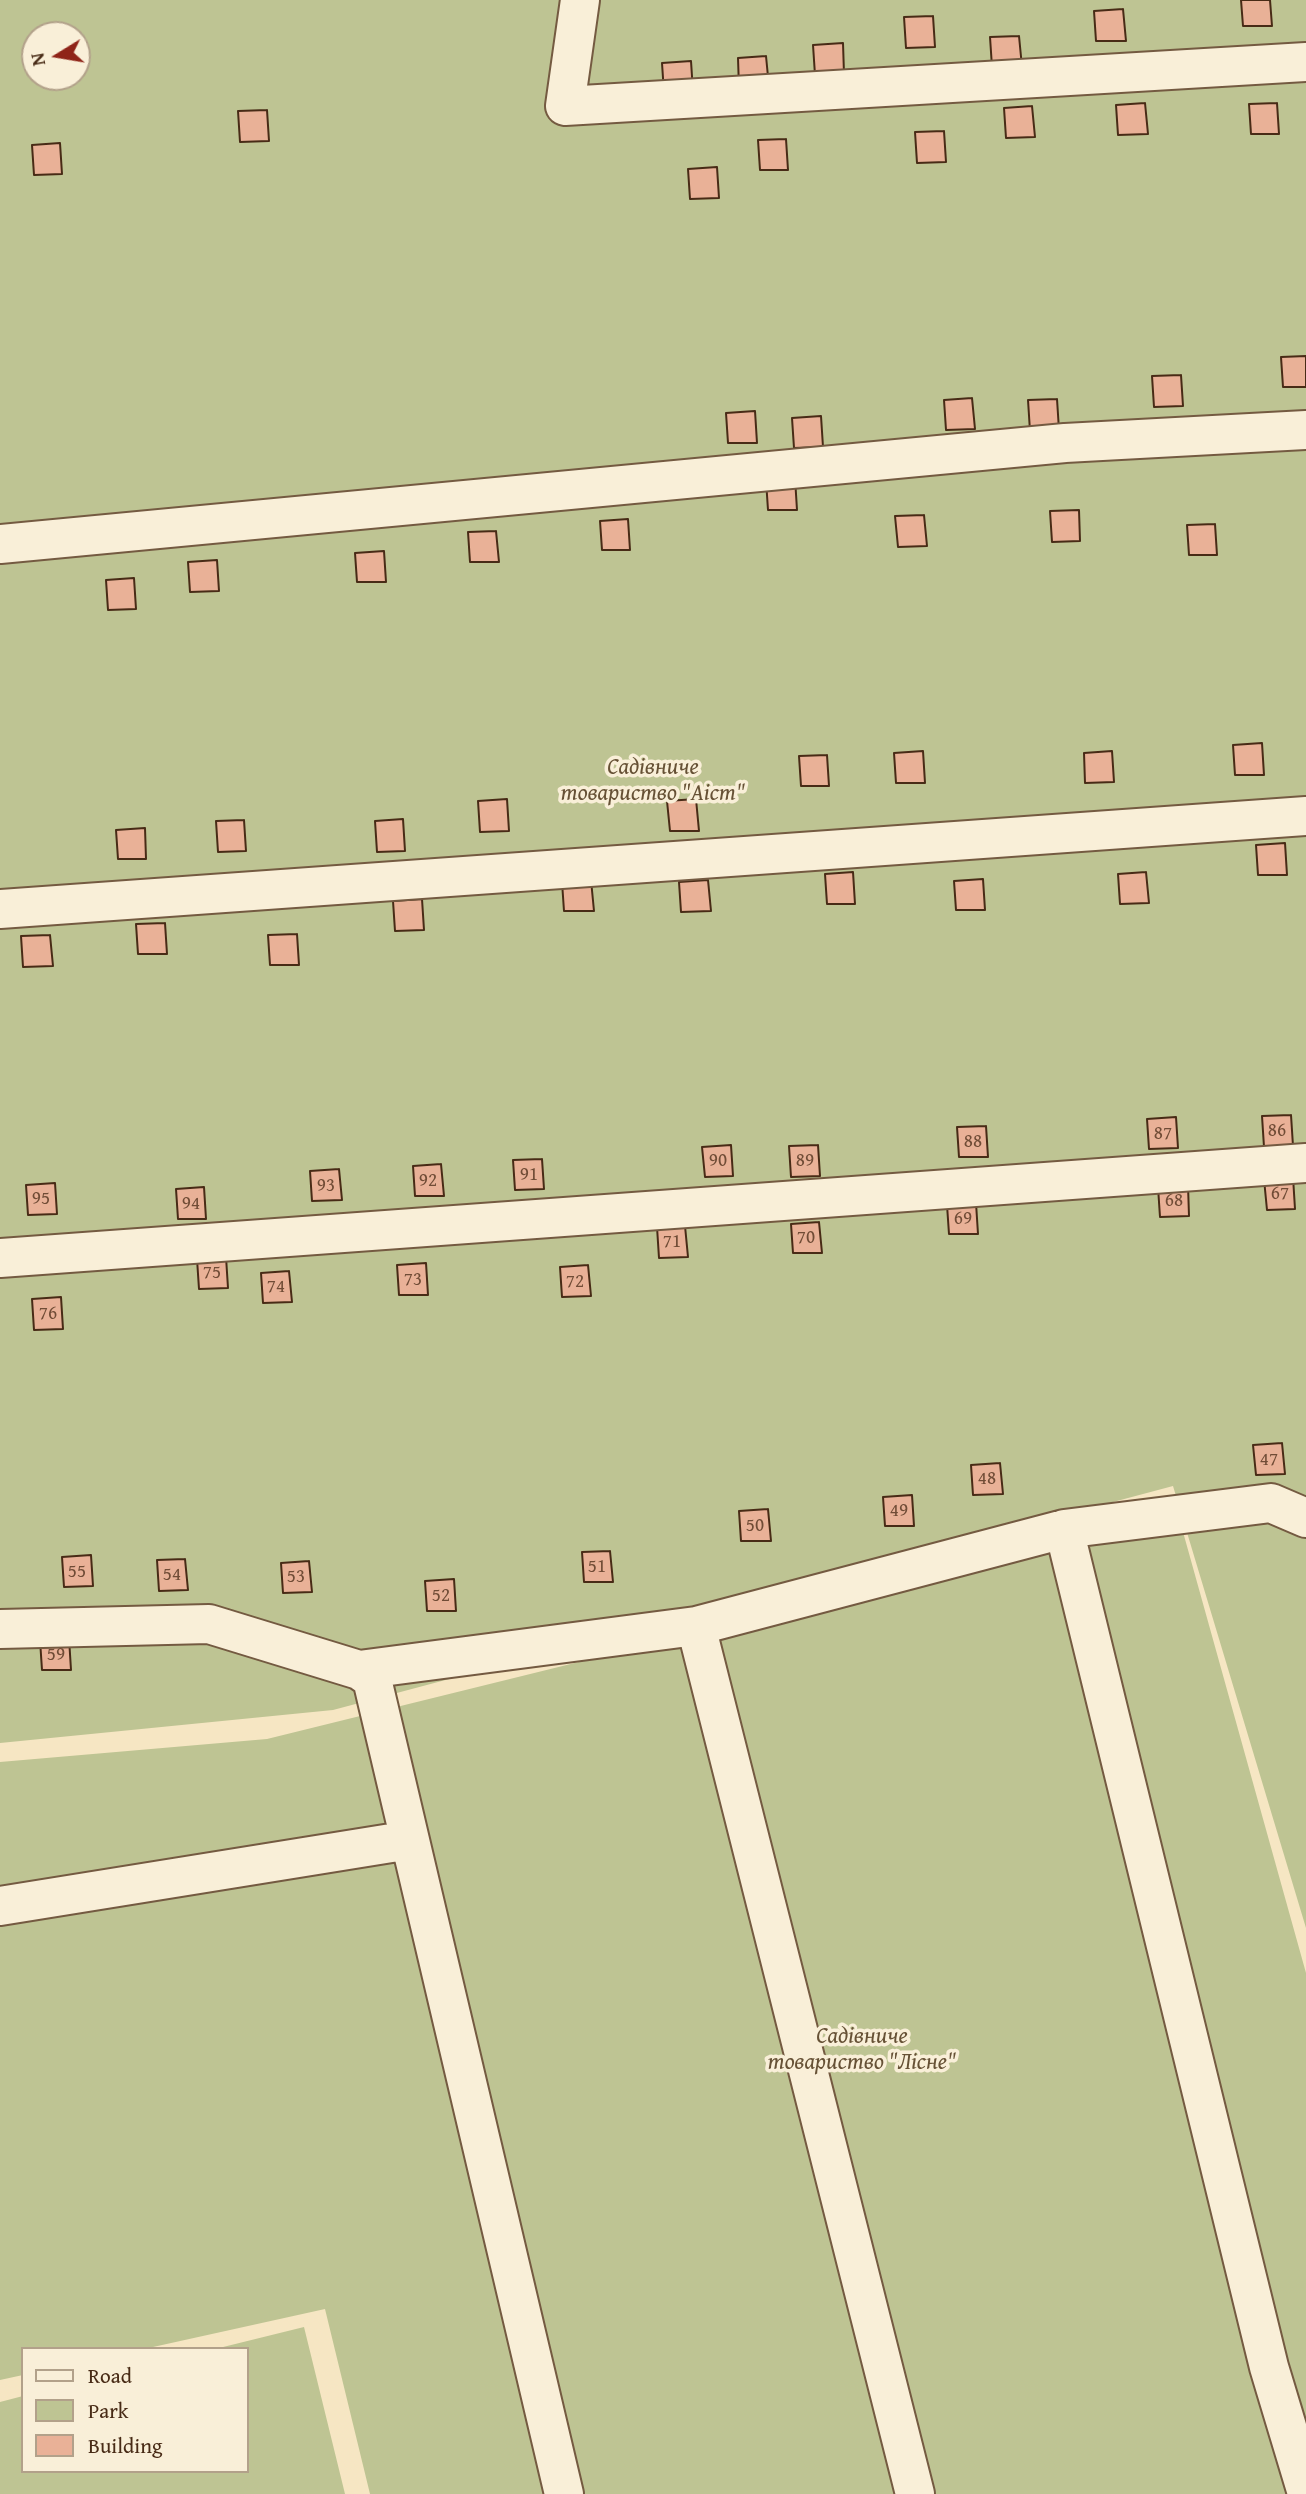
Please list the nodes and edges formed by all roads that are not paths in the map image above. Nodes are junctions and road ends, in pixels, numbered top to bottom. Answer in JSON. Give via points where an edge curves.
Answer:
{"nodes":[{"id":1,"x":580,"y":0,"type":"edge"},
{"id":2,"x":1306,"y":62,"type":"edge"},
{"id":3,"x":1306,"y":430,"type":"edge"},
{"id":4,"x":0,"y":544,"type":"edge"},
{"id":5,"x":1306,"y":816,"type":"edge"},
{"id":6,"x":0,"y":909,"type":"edge"},
{"id":7,"x":1306,"y":1163,"type":"edge"},
{"id":8,"x":0,"y":1258,"type":"edge"},
{"id":9,"x":1306,"y":1518,"type":"edge"},
{"id":10,"x":1064,"y":1528,"type":"junction"},
{"id":11,"x":696,"y":1626,"type":"junction"},
{"id":12,"x":0,"y":1629,"type":"edge"},
{"id":13,"x":359,"y":1670,"type":"junction"},
{"id":14,"x":410,"y":1840,"type":"junction"},
{"id":15,"x":0,"y":1906,"type":"edge"},
{"id":16,"x":1306,"y":2490,"type":"edge"},
{"id":17,"x":564,"y":2494,"type":"edge"},
{"id":18,"x":915,"y":2494,"type":"edge"}],
"edges":[{"from":1,"to":2,"type":"street","via":[[565,106]]},
{"from":3,"to":4,"type":"street","via":[[1065,443]]},
{"from":5,"to":6,"type":"street"},
{"from":7,"to":8,"type":"street"},
{"from":9,"to":10,"type":"street","via":[[1271,1503]]},
{"from":10,"to":11,"type":"street"},
{"from":10,"to":16,"type":"street","via":[[1269,2367]]},
{"from":11,"to":13,"type":"street"},
{"from":11,"to":18,"type":"street"},
{"from":12,"to":13,"type":"street","via":[[209,1624]]},
{"from":13,"to":14,"type":"street","via":[[372,1679]]},
{"from":14,"to":15,"type":"street"},
{"from":14,"to":17,"type":"street"}]}
